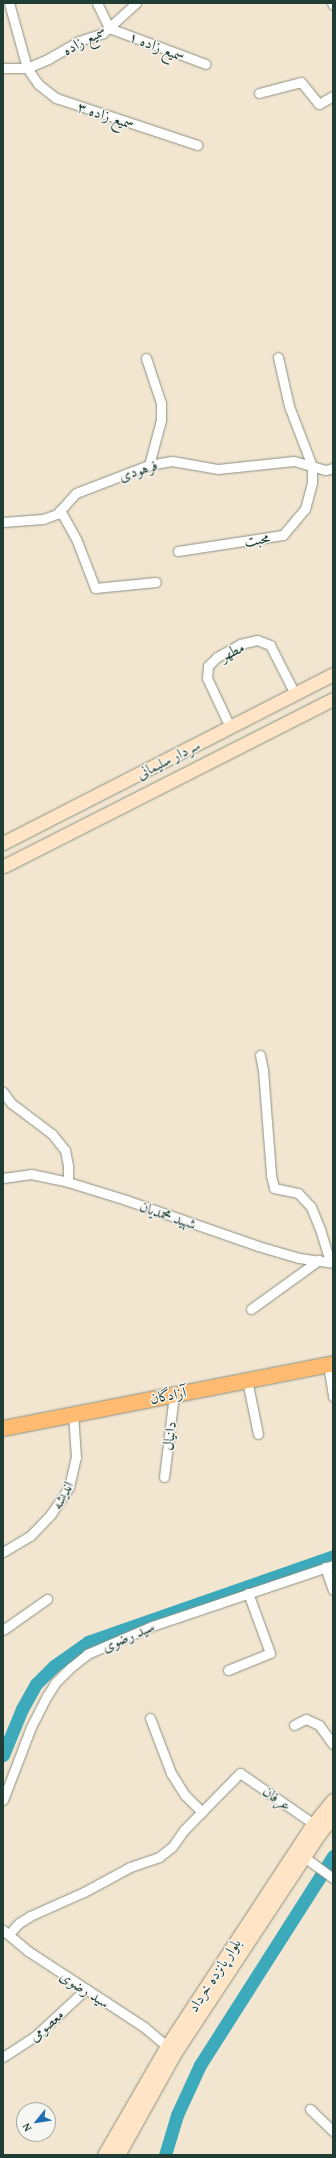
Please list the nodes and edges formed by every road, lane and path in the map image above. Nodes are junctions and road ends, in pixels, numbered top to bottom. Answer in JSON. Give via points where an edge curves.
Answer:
{"nodes":[{"id":1,"x":9,"y":3,"type":"edge"},
{"id":2,"x":97,"y":3,"type":"edge"},
{"id":3,"x":136,"y":3,"type":"edge"},
{"id":4,"x":109,"y":28,"type":"junction"},
{"id":5,"x":206,"y":64,"type":"dead end"},
{"id":6,"x":3,"y":68,"type":"edge"},
{"id":7,"x":27,"y":68,"type":"junction"},
{"id":8,"x":259,"y":93,"type":"dead end"},
{"id":9,"x":333,"y":96,"type":"edge"},
{"id":10,"x":197,"y":145,"type":"dead end"},
{"id":11,"x":278,"y":357,"type":"dead end"},
{"id":12,"x":146,"y":358,"type":"dead end"},
{"id":13,"x":149,"y":464,"type":"junction"},
{"id":14,"x":312,"y":466,"type":"junction"},
{"id":15,"x":333,"y":468,"type":"edge"},
{"id":16,"x":60,"y":510,"type":"junction"},
{"id":17,"x":3,"y":522,"type":"edge"},
{"id":18,"x":178,"y":551,"type":"dead end"},
{"id":19,"x":156,"y":582,"type":"dead end"},
{"id":20,"x":333,"y":674,"type":"edge"},
{"id":21,"x":295,"y":694,"type":"junction"},
{"id":22,"x":332,"y":702,"type":"edge"},
{"id":23,"x":230,"y":727,"type":"junction"},
{"id":24,"x":3,"y":843,"type":"edge"},
{"id":25,"x":3,"y":865,"type":"edge"},
{"id":26,"x":260,"y":1055,"type":"dead end"},
{"id":27,"x":3,"y":1092,"type":"edge"},
{"id":28,"x":3,"y":1178,"type":"edge"},
{"id":29,"x":68,"y":1182,"type":"junction"},
{"id":30,"x":319,"y":1260,"type":"junction"},
{"id":31,"x":331,"y":1262,"type":"edge"},
{"id":32,"x":251,"y":1309,"type":"dead end"},
{"id":33,"x":330,"y":1364,"type":"edge"},
{"id":34,"x":247,"y":1380,"type":"junction"},
{"id":35,"x":174,"y":1394,"type":"junction"},
{"id":36,"x":333,"y":1397,"type":"edge"},
{"id":37,"x":73,"y":1414,"type":"junction"},
{"id":38,"x":3,"y":1428,"type":"edge"},
{"id":39,"x":258,"y":1434,"type":"dead end"},
{"id":40,"x":164,"y":1477,"type":"dead end"},
{"id":41,"x":3,"y":1552,"type":"edge"},
{"id":42,"x":329,"y":1566,"type":"edge"},
{"id":43,"x":333,"y":1590,"type":"edge"},
{"id":44,"x":248,"y":1592,"type":"junction"},
{"id":45,"x":47,"y":1599,"type":"dead end"},
{"id":46,"x":3,"y":1630,"type":"edge"},
{"id":47,"x":228,"y":1670,"type":"dead end"},
{"id":48,"x":150,"y":1718,"type":"dead end"},
{"id":49,"x":294,"y":1725,"type":"dead end"},
{"id":50,"x":333,"y":1744,"type":"edge"},
{"id":51,"x":3,"y":1800,"type":"edge"},
{"id":52,"x":333,"y":1800,"type":"edge"},
{"id":53,"x":202,"y":1812,"type":"junction"},
{"id":54,"x":333,"y":1818,"type":"edge"},
{"id":55,"x":314,"y":1824,"type":"junction"},
{"id":56,"x":304,"y":1857,"type":"junction"},
{"id":57,"x":333,"y":1878,"type":"edge"},
{"id":58,"x":6,"y":1932,"type":"edge"},
{"id":59,"x":86,"y":1989,"type":"junction"},
{"id":60,"x":167,"y":2046,"type":"junction"},
{"id":61,"x":3,"y":2057,"type":"edge"},
{"id":62,"x":310,"y":2109,"type":"dead end"},
{"id":63,"x":333,"y":2131,"type":"edge"},
{"id":64,"x":104,"y":2155,"type":"edge"},
{"id":65,"x":118,"y":2155,"type":"edge"}],
"edges":[{"from":1,"to":7,"type":"street","name":"سمیع زاده ۳"},
{"from":2,"to":4,"type":"street"},
{"from":3,"to":4,"type":"street","name":"سمیع زاده"},
{"from":4,"to":5,"type":"street","name":"سمیع زاده ۱"},
{"from":4,"to":7,"type":"street","name":"سمیع زاده"},
{"from":6,"to":7,"type":"street"},
{"from":7,"to":10,"type":"street","name":"سمیع زاده ۳","via":[[38,84],[56,98]]},
{"from":8,"to":9,"type":"street","via":[[301,82],[319,104]]},
{"from":11,"to":14,"type":"street","via":[[290,406]]},
{"from":12,"to":13,"type":"street","via":[[161,403],[161,420]]},
{"from":13,"to":14,"type":"street","name":"فرهودی","via":[[172,461],[218,469],[294,461]]},
{"from":13,"to":16,"type":"street","name":"فرهودی","via":[[76,493]]},
{"from":14,"to":15,"type":"street","name":"فرهودی","via":[[326,470]]},
{"from":14,"to":18,"type":"street","name":"محبت","via":[[312,483],[304,509],[283,535]]},
{"from":16,"to":17,"type":"street","name":"فرهودی","via":[[57,514],[43,519]]},
{"from":16,"to":19,"type":"street","via":[[77,541],[95,588]]},
{"from":20,"to":21,"type":"main road","name":"سردار سلیمانی"},
{"from":21,"to":23,"type":"main road","name":"سردار سلیمانی"},
{"from":21,"to":23,"type":"street","name":"مطهر","via":[[270,645],[257,640],[240,644],[216,657],[208,666],[207,678]]},
{"from":22,"to":25,"type":"main road","name":"سردار سلیمانی"},
{"from":23,"to":24,"type":"main road","name":"سردار سلیمانی"},
{"from":26,"to":31,"type":"street","via":[[274,1188],[298,1193],[311,1207]]},
{"from":27,"to":29,"type":"street","via":[[11,1103],[52,1134],[65,1150]]},
{"from":28,"to":29,"type":"street","name":"شهید محمدیان","via":[[31,1174]]},
{"from":29,"to":30,"type":"street","name":"شهید محمدیان","via":[[258,1246],[299,1258]]},
{"from":30,"to":31,"type":"street","name":"شهید محمدیان"},
{"from":30,"to":32,"type":"street"},
{"from":33,"to":34,"type":"main road","name":"آزادگان"},
{"from":33,"to":36,"type":"street"},
{"from":34,"to":35,"type":"main road","name":"آزادگان"},
{"from":34,"to":39,"type":"street"},
{"from":35,"to":37,"type":"main road","name":"آزادگان"},
{"from":35,"to":40,"type":"street","name":"دانیال"},
{"from":37,"to":38,"type":"main road","name":"آزادگان"},
{"from":37,"to":41,"type":"street","name":"اندیشه","via":[[76,1457],[69,1487],[52,1514],[30,1536]]},
{"from":42,"to":43,"type":"street"},
{"from":42,"to":44,"type":"street","name":"سید رضوی"},
{"from":44,"to":47,"type":"street","via":[[270,1653]]},
{"from":44,"to":51,"type":"street","name":"سید رضوی","via":[[152,1626],[87,1654],[70,1668],[56,1683],[31,1727]]},
{"from":45,"to":46,"type":"street"},
{"from":48,"to":53,"type":"street","via":[[171,1773],[185,1795]]},
{"from":49,"to":50,"type":"street","via":[[306,1719],[319,1725]]},
{"from":52,"to":55,"type":"main road","name":"بلوار پانزده خرداد"},
{"from":53,"to":55,"type":"street","name":"عرفان","via":[[240,1773]]},
{"from":53,"to":58,"type":"street","via":[[172,1847],[159,1857],[130,1867],[84,1892],[30,1916]]},
{"from":54,"to":56,"type":"main road","name":"بلوار پانزده خرداد"},
{"from":55,"to":60,"type":"main road","name":"بلوار پانزده خرداد"},
{"from":56,"to":57,"type":"street"},
{"from":56,"to":65,"type":"main road","name":"بلوار پانزده خرداد","via":[[176,2052]]},
{"from":58,"to":59,"type":"street","name":"سید رضوی","via":[[28,1951]]},
{"from":59,"to":60,"type":"street","name":"سید رضوی","via":[[144,2027]]},
{"from":59,"to":61,"type":"street","name":"معصومی","via":[[34,2038]]},
{"from":60,"to":64,"type":"main road","name":"بلوار پانزده خرداد"},
{"from":62,"to":63,"type":"street"}]}
